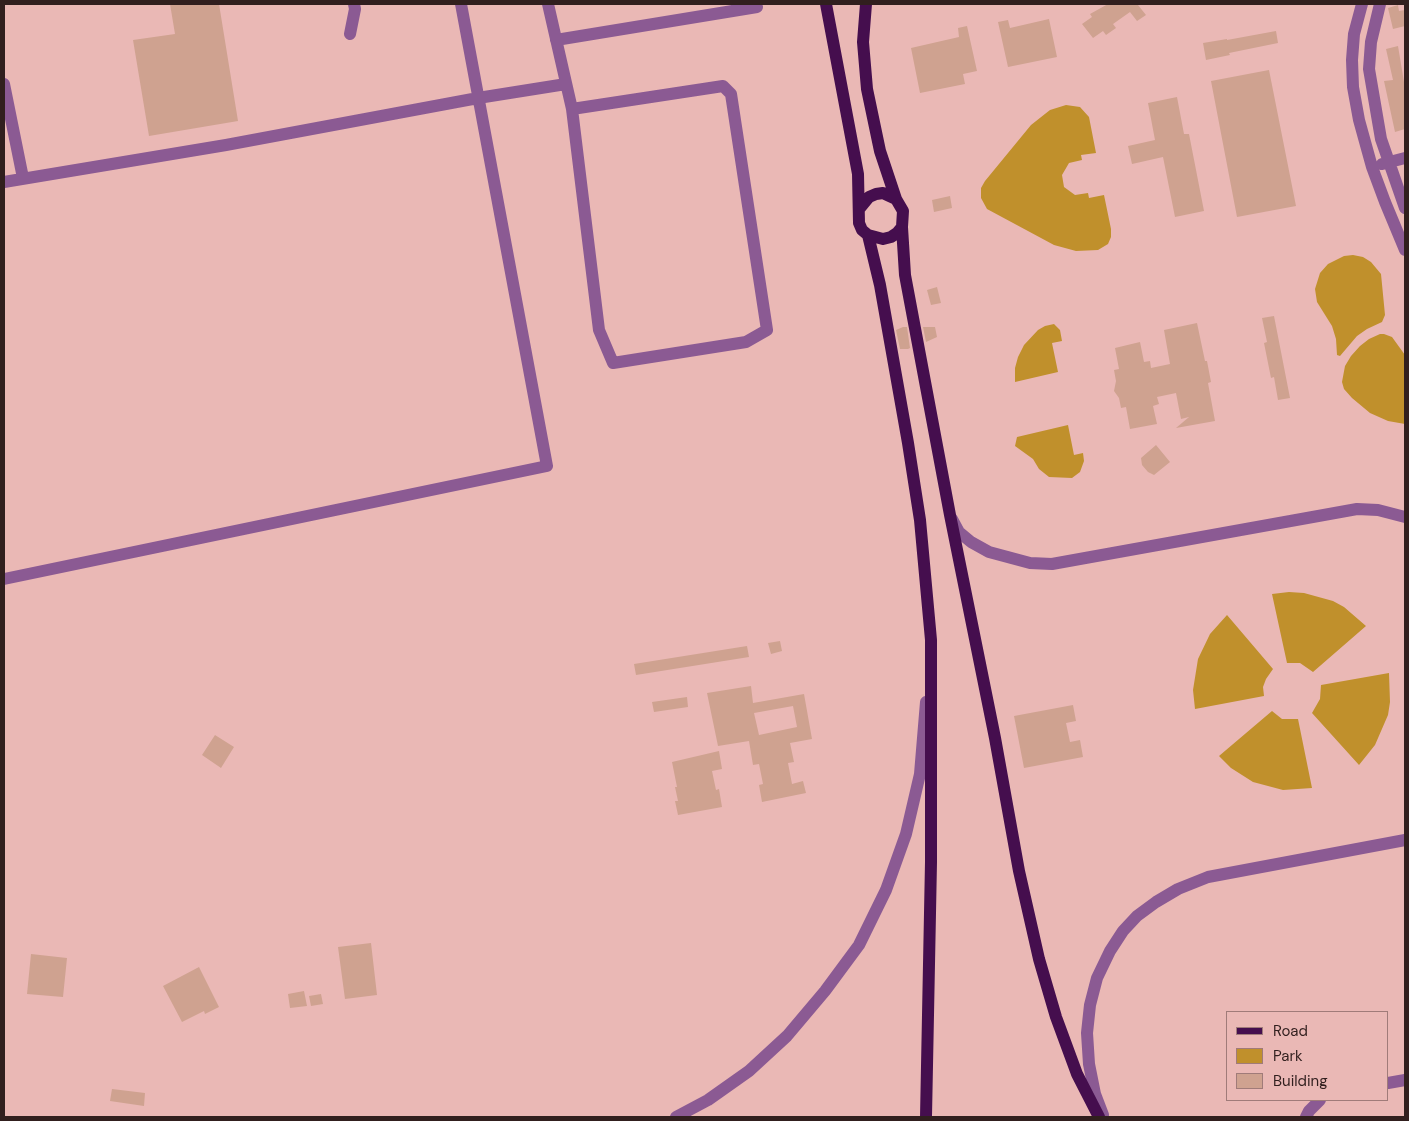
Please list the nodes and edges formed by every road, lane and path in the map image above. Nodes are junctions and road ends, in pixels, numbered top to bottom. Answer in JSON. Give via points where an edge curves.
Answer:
{"nodes":[{"id":1,"x":354,"y":4,"type":"edge"},
{"id":2,"x":461,"y":4,"type":"edge"},
{"id":3,"x":548,"y":4,"type":"edge"},
{"id":4,"x":826,"y":4,"type":"edge"},
{"id":5,"x":866,"y":4,"type":"edge"},
{"id":6,"x":1362,"y":4,"type":"edge"},
{"id":7,"x":1380,"y":4,"type":"edge"},
{"id":8,"x":757,"y":7,"type":"dead end"},
{"id":9,"x":350,"y":34,"type":"dead end"},
{"id":10,"x":556,"y":40,"type":"junction"},
{"id":11,"x":566,"y":84,"type":"junction"},
{"id":12,"x":4,"y":89,"type":"edge"},
{"id":13,"x":478,"y":98,"type":"junction"},
{"id":14,"x":572,"y":109,"type":"junction"},
{"id":15,"x":9,"y":139,"type":"edge"},
{"id":16,"x":1405,"y":158,"type":"edge"},
{"id":17,"x":1389,"y":162,"type":"junction"},
{"id":18,"x":1372,"y":166,"type":"junction"},
{"id":19,"x":23,"y":178,"type":"junction"},
{"id":20,"x":4,"y":182,"type":"edge"},
{"id":21,"x":896,"y":199,"type":"junction"},
{"id":22,"x":860,"y":208,"type":"junction"},
{"id":23,"x":1405,"y":208,"type":"edge"},
{"id":24,"x":902,"y":226,"type":"junction"},
{"id":25,"x":868,"y":235,"type":"junction"},
{"id":26,"x":1405,"y":250,"type":"edge"},
{"id":27,"x":950,"y":515,"type":"junction"},
{"id":28,"x":1405,"y":518,"type":"edge"},
{"id":29,"x":4,"y":579,"type":"edge"},
{"id":30,"x":932,"y":640,"type":"junction"},
{"id":31,"x":1405,"y":840,"type":"edge"},
{"id":32,"x":1405,"y":1080,"type":"edge"},
{"id":33,"x":1389,"y":1083,"type":"edge"},
{"id":34,"x":1319,"y":1101,"type":"edge"},
{"id":35,"x":676,"y":1117,"type":"edge"},
{"id":36,"x":926,"y":1117,"type":"edge"},
{"id":37,"x":1099,"y":1117,"type":"edge"},
{"id":38,"x":1104,"y":1117,"type":"edge"},
{"id":39,"x":1306,"y":1117,"type":"edge"}],
"edges":[{"from":1,"to":9,"type":"street"},
{"from":2,"to":13,"type":"street"},
{"from":3,"to":10,"type":"street"},
{"from":4,"to":22,"type":"main road","via":[[858,174]]},
{"from":5,"to":21,"type":"main road","via":[[863,42],[867,89],[880,151]]},
{"from":6,"to":18,"type":"street","via":[[1354,34],[1353,86]]},
{"from":7,"to":17,"type":"street","via":[[1371,42],[1369,69],[1381,139]]},
{"from":8,"to":10,"type":"street"},
{"from":10,"to":11,"type":"street"},
{"from":11,"to":13,"type":"street"},
{"from":11,"to":14,"type":"street"},
{"from":12,"to":15,"type":"street"},
{"from":13,"to":19,"type":"street","via":[[226,145]]},
{"from":13,"to":29,"type":"street","via":[[547,466]]},
{"from":14,"to":14,"type":"street","via":[[599,330],[613,363],[746,342],[767,330],[731,94],[723,86]]},
{"from":15,"to":19,"type":"street"},
{"from":16,"to":17,"type":"street"},
{"from":17,"to":18,"type":"street"},
{"from":17,"to":23,"type":"street"},
{"from":18,"to":26,"type":"street"},
{"from":19,"to":20,"type":"street"},
{"from":21,"to":22,"type":"main road","via":[[883,193],[876,194]]},
{"from":21,"to":24,"type":"main road","via":[[903,211]]},
{"from":22,"to":25,"type":"main road","via":[[859,222]]},
{"from":24,"to":25,"type":"main road","via":[[891,237],[883,239]]},
{"from":24,"to":27,"type":"main road","via":[[905,275]]},
{"from":25,"to":30,"type":"main road","via":[[908,443],[920,520]]},
{"from":27,"to":28,"type":"street","via":[[959,532],[989,552],[1030,563],[1052,564],[1357,508]]},
{"from":27,"to":37,"type":"main road","via":[[1039,959],[1077,1074]]},
{"from":30,"to":35,"type":"street","via":[[920,774],[906,834],[886,890],[859,945],[826,992],[787,1036],[742,1076]]},
{"from":30,"to":36,"type":"main road"},
{"from":31,"to":38,"type":"street","via":[[1208,878],[1178,889],[1137,916],[1110,951],[1090,1005],[1089,1064]]},
{"from":32,"to":33,"type":"street"},
{"from":34,"to":39,"type":"street"}]}
